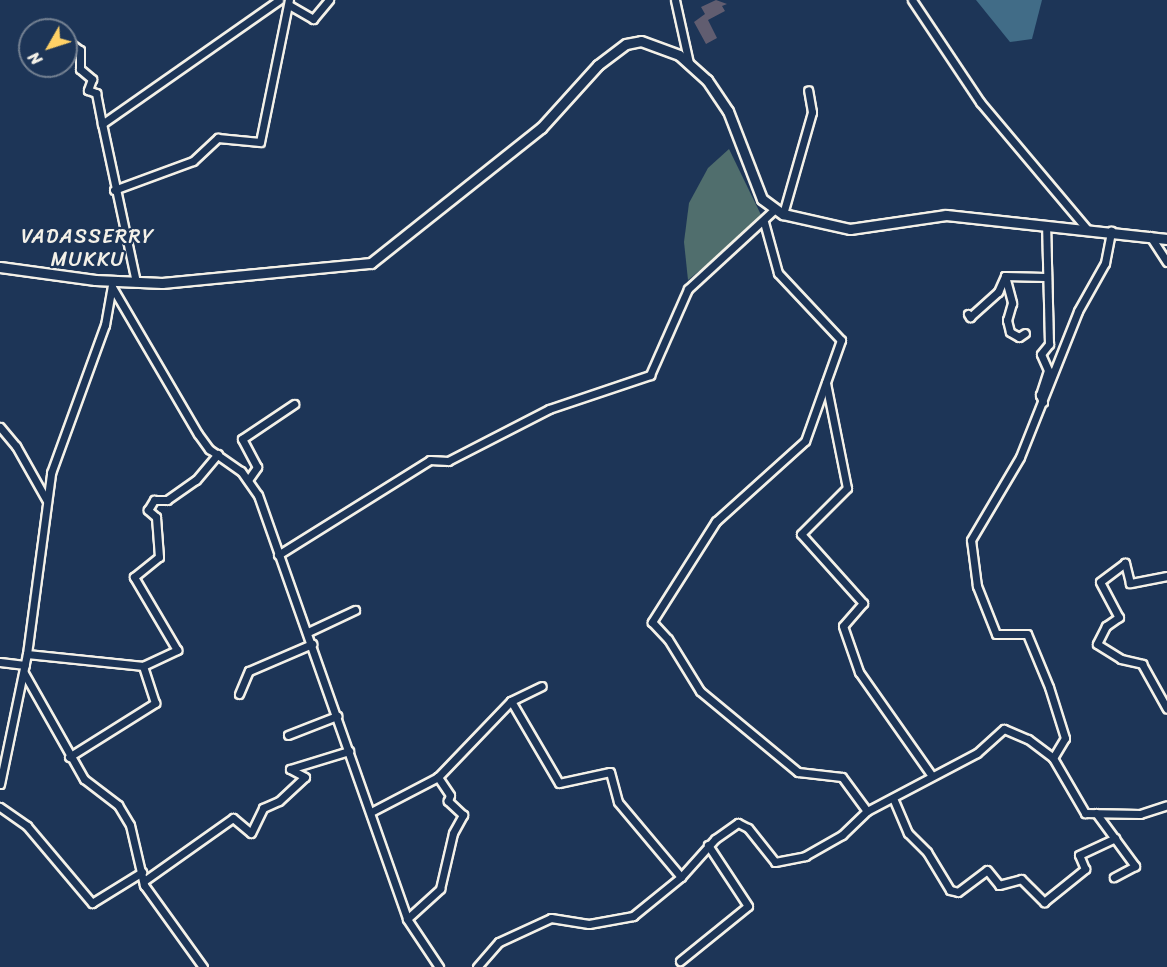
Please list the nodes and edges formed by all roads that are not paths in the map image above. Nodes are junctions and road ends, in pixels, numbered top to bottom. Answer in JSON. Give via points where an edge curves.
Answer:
{"nodes":[{"id":1,"x":279,"y":0,"type":"edge"},
{"id":2,"x":329,"y":0,"type":"edge"},
{"id":3,"x":675,"y":0,"type":"edge"},
{"id":4,"x":912,"y":0,"type":"edge"},
{"id":5,"x":289,"y":2,"type":"edge"},
{"id":6,"x":78,"y":49,"type":"edge"},
{"id":7,"x":689,"y":63,"type":"junction"},
{"id":8,"x":808,"y":90,"type":"dead end"},
{"id":9,"x":102,"y":124,"type":"junction"},
{"id":10,"x":114,"y":190,"type":"junction"},
{"id":11,"x":779,"y":212,"type":"junction"},
{"id":12,"x":764,"y":222,"type":"junction"},
{"id":13,"x":1046,"y":225,"type":"junction"},
{"id":14,"x":1087,"y":229,"type":"junction"},
{"id":15,"x":1111,"y":231,"type":"junction"},
{"id":16,"x":1150,"y":237,"type":"junction"},
{"id":17,"x":1167,"y":239,"type":"edge"},
{"id":18,"x":1167,"y":262,"type":"edge"},
{"id":19,"x":0,"y":267,"type":"edge"},
{"id":20,"x":1005,"y":276,"type":"junction"},
{"id":21,"x":1045,"y":277,"type":"junction"},
{"id":22,"x":136,"y":282,"type":"junction"},
{"id":23,"x":112,"y":285,"type":"junction"},
{"id":24,"x":968,"y":314,"type":"dead end"},
{"id":25,"x":1025,"y":333,"type":"dead end"},
{"id":26,"x":826,"y":382,"type":"junction"},
{"id":27,"x":1043,"y":402,"type":"junction"},
{"id":28,"x":294,"y":404,"type":"dead end"},
{"id":29,"x":0,"y":427,"type":"edge"},
{"id":30,"x":218,"y":454,"type":"junction"},
{"id":31,"x":248,"y":480,"type":"junction"},
{"id":32,"x":47,"y":501,"type":"junction"},
{"id":33,"x":278,"y":555,"type":"junction"},
{"id":34,"x":1167,"y":576,"type":"edge"},
{"id":35,"x":355,"y":610,"type":"dead end"},
{"id":36,"x":308,"y":632,"type":"junction"},
{"id":37,"x":312,"y":644,"type":"junction"},
{"id":38,"x":27,"y":654,"type":"junction"},
{"id":39,"x":0,"y":662,"type":"edge"},
{"id":40,"x":25,"y":665,"type":"junction"},
{"id":41,"x":142,"y":666,"type":"junction"},
{"id":42,"x":24,"y":673,"type":"junction"},
{"id":43,"x":542,"y":686,"type":"dead end"},
{"id":44,"x":239,"y":694,"type":"dead end"},
{"id":45,"x":511,"y":701,"type":"junction"},
{"id":46,"x":1167,"y":709,"type":"edge"},
{"id":47,"x":337,"y":716,"type":"junction"},
{"id":48,"x":288,"y":735,"type":"dead end"},
{"id":49,"x":350,"y":751,"type":"junction"},
{"id":50,"x":69,"y":757,"type":"junction"},
{"id":51,"x":1053,"y":758,"type":"junction"},
{"id":52,"x":933,"y":776,"type":"junction"},
{"id":53,"x":438,"y":777,"type":"junction"},
{"id":54,"x":0,"y":784,"type":"edge"},
{"id":55,"x":893,"y":798,"type":"junction"},
{"id":56,"x":1167,"y":804,"type":"edge"},
{"id":57,"x":0,"y":807,"type":"edge"},
{"id":58,"x":867,"y":811,"type":"junction"},
{"id":59,"x":371,"y":812,"type":"junction"},
{"id":60,"x":1096,"y":813,"type":"junction"},
{"id":61,"x":1114,"y":838,"type":"junction"},
{"id":62,"x":708,"y":845,"type":"junction"},
{"id":63,"x":142,"y":872,"type":"junction"},
{"id":64,"x":681,"y":877,"type":"junction"},
{"id":65,"x":1114,"y":877,"type":"dead end"},
{"id":66,"x":144,"y":881,"type":"junction"},
{"id":67,"x":407,"y":920,"type":"junction"},
{"id":68,"x":680,"y":961,"type":"dead end"},
{"id":69,"x":202,"y":967,"type":"edge"},
{"id":70,"x":439,"y":967,"type":"edge"},
{"id":71,"x":477,"y":967,"type":"edge"}],
"edges":[{"from":1,"to":9,"type":"street"},
{"from":2,"to":5,"type":"street","via":[[313,19]]},
{"from":3,"to":7,"type":"street"},
{"from":4,"to":14,"type":"street","via":[[980,102]]},
{"from":5,"to":10,"type":"street","via":[[260,142],[218,138],[193,161]]},
{"from":6,"to":9,"type":"street","via":[[80,69],[92,79],[88,90],[96,93]]},
{"from":7,"to":11,"type":"main road","via":[[728,111],[747,170]]},
{"from":7,"to":22,"type":"main road","via":[[647,42],[626,44],[584,78],[542,128],[371,263],[190,282]]},
{"from":8,"to":11,"type":"street","via":[[812,112]]},
{"from":9,"to":10,"type":"street"},
{"from":10,"to":22,"type":"street"},
{"from":11,"to":12,"type":"street"},
{"from":11,"to":13,"type":"main road","via":[[850,230],[929,215]]},
{"from":12,"to":26,"type":"street","via":[[778,273],[841,340]]},
{"from":12,"to":33,"type":"street","via":[[688,289],[650,375],[549,409],[448,462],[430,460]]},
{"from":13,"to":14,"type":"main road"},
{"from":13,"to":21,"type":"street"},
{"from":14,"to":15,"type":"main road"},
{"from":15,"to":16,"type":"main road"},
{"from":15,"to":27,"type":"street","via":[[1105,263],[1078,310]]},
{"from":16,"to":17,"type":"main road"},
{"from":16,"to":18,"type":"street"},
{"from":19,"to":23,"type":"main road"},
{"from":20,"to":21,"type":"street"},
{"from":20,"to":24,"type":"street","via":[[998,292],[970,317]]},
{"from":20,"to":25,"type":"street","via":[[1012,303],[1007,320],[1010,333],[1019,337]]},
{"from":21,"to":27,"type":"street","via":[[1049,344],[1041,354],[1048,370],[1040,395]]},
{"from":22,"to":23,"type":"main road"},
{"from":23,"to":30,"type":"street","via":[[198,434]]},
{"from":23,"to":32,"type":"street","via":[[105,325],[51,473]]},
{"from":26,"to":52,"type":"street","via":[[847,488],[801,534],[863,603],[843,626],[859,672]]},
{"from":26,"to":58,"type":"street","via":[[805,441],[716,521],[652,622],[668,639],[700,692],[798,772],[842,777]]},
{"from":27,"to":51,"type":"street","via":[[1020,457],[970,540],[977,586],[996,634],[1027,634],[1049,687],[1065,738]]},
{"from":28,"to":31,"type":"street","via":[[242,439],[257,467]]},
{"from":29,"to":32,"type":"street","via":[[16,446]]},
{"from":30,"to":31,"type":"street"},
{"from":30,"to":41,"type":"street","via":[[196,480],[168,500],[154,500],[148,510],[156,518],[159,557],[134,577],[177,650]]},
{"from":31,"to":33,"type":"street"},
{"from":32,"to":38,"type":"street"},
{"from":33,"to":36,"type":"street"},
{"from":34,"to":46,"type":"street","via":[[1130,583],[1125,564],[1100,582],[1119,617],[1106,626],[1097,644],[1121,659],[1142,664]]},
{"from":35,"to":36,"type":"street"},
{"from":36,"to":37,"type":"street"},
{"from":37,"to":44,"type":"street","via":[[249,671]]},
{"from":37,"to":47,"type":"street"},
{"from":38,"to":40,"type":"street"},
{"from":38,"to":41,"type":"street"},
{"from":39,"to":40,"type":"street"},
{"from":40,"to":42,"type":"street"},
{"from":41,"to":50,"type":"street","via":[[155,703]]},
{"from":42,"to":50,"type":"street"},
{"from":42,"to":54,"type":"street"},
{"from":43,"to":45,"type":"street"},
{"from":45,"to":53,"type":"street"},
{"from":45,"to":64,"type":"street","via":[[560,783],[610,772],[618,802]]},
{"from":47,"to":48,"type":"street"},
{"from":47,"to":49,"type":"street"},
{"from":49,"to":59,"type":"street"},
{"from":49,"to":66,"type":"street","via":[[290,769],[305,777],[279,801],[263,808],[251,833],[233,818]]},
{"from":50,"to":63,"type":"street","via":[[84,779],[118,806],[130,825]]},
{"from":51,"to":52,"type":"street","via":[[1028,739],[1004,729],[977,753]]},
{"from":51,"to":60,"type":"street","via":[[1079,806],[1085,813]]},
{"from":52,"to":55,"type":"street"},
{"from":53,"to":59,"type":"street"},
{"from":53,"to":67,"type":"street","via":[[450,795],[447,801],[463,815],[453,834],[440,889]]},
{"from":55,"to":58,"type":"street"},
{"from":55,"to":61,"type":"street","via":[[908,834],[927,852],[950,890],[958,892],[987,870],[999,885],[1020,879],[1044,902],[1084,869],[1079,855]]},
{"from":56,"to":60,"type":"street","via":[[1140,814]]},
{"from":57,"to":63,"type":"street","via":[[27,826],[92,903]]},
{"from":58,"to":62,"type":"street","via":[[842,835],[781,864],[738,823]]},
{"from":59,"to":67,"type":"street"},
{"from":60,"to":61,"type":"street"},
{"from":61,"to":65,"type":"street","via":[[1135,866]]},
{"from":62,"to":64,"type":"street"},
{"from":62,"to":68,"type":"street","via":[[748,906]]},
{"from":63,"to":66,"type":"street"},
{"from":64,"to":71,"type":"street","via":[[633,916],[589,924],[551,918],[530,925],[499,942]]},
{"from":66,"to":69,"type":"street"},
{"from":67,"to":70,"type":"street"}]}
